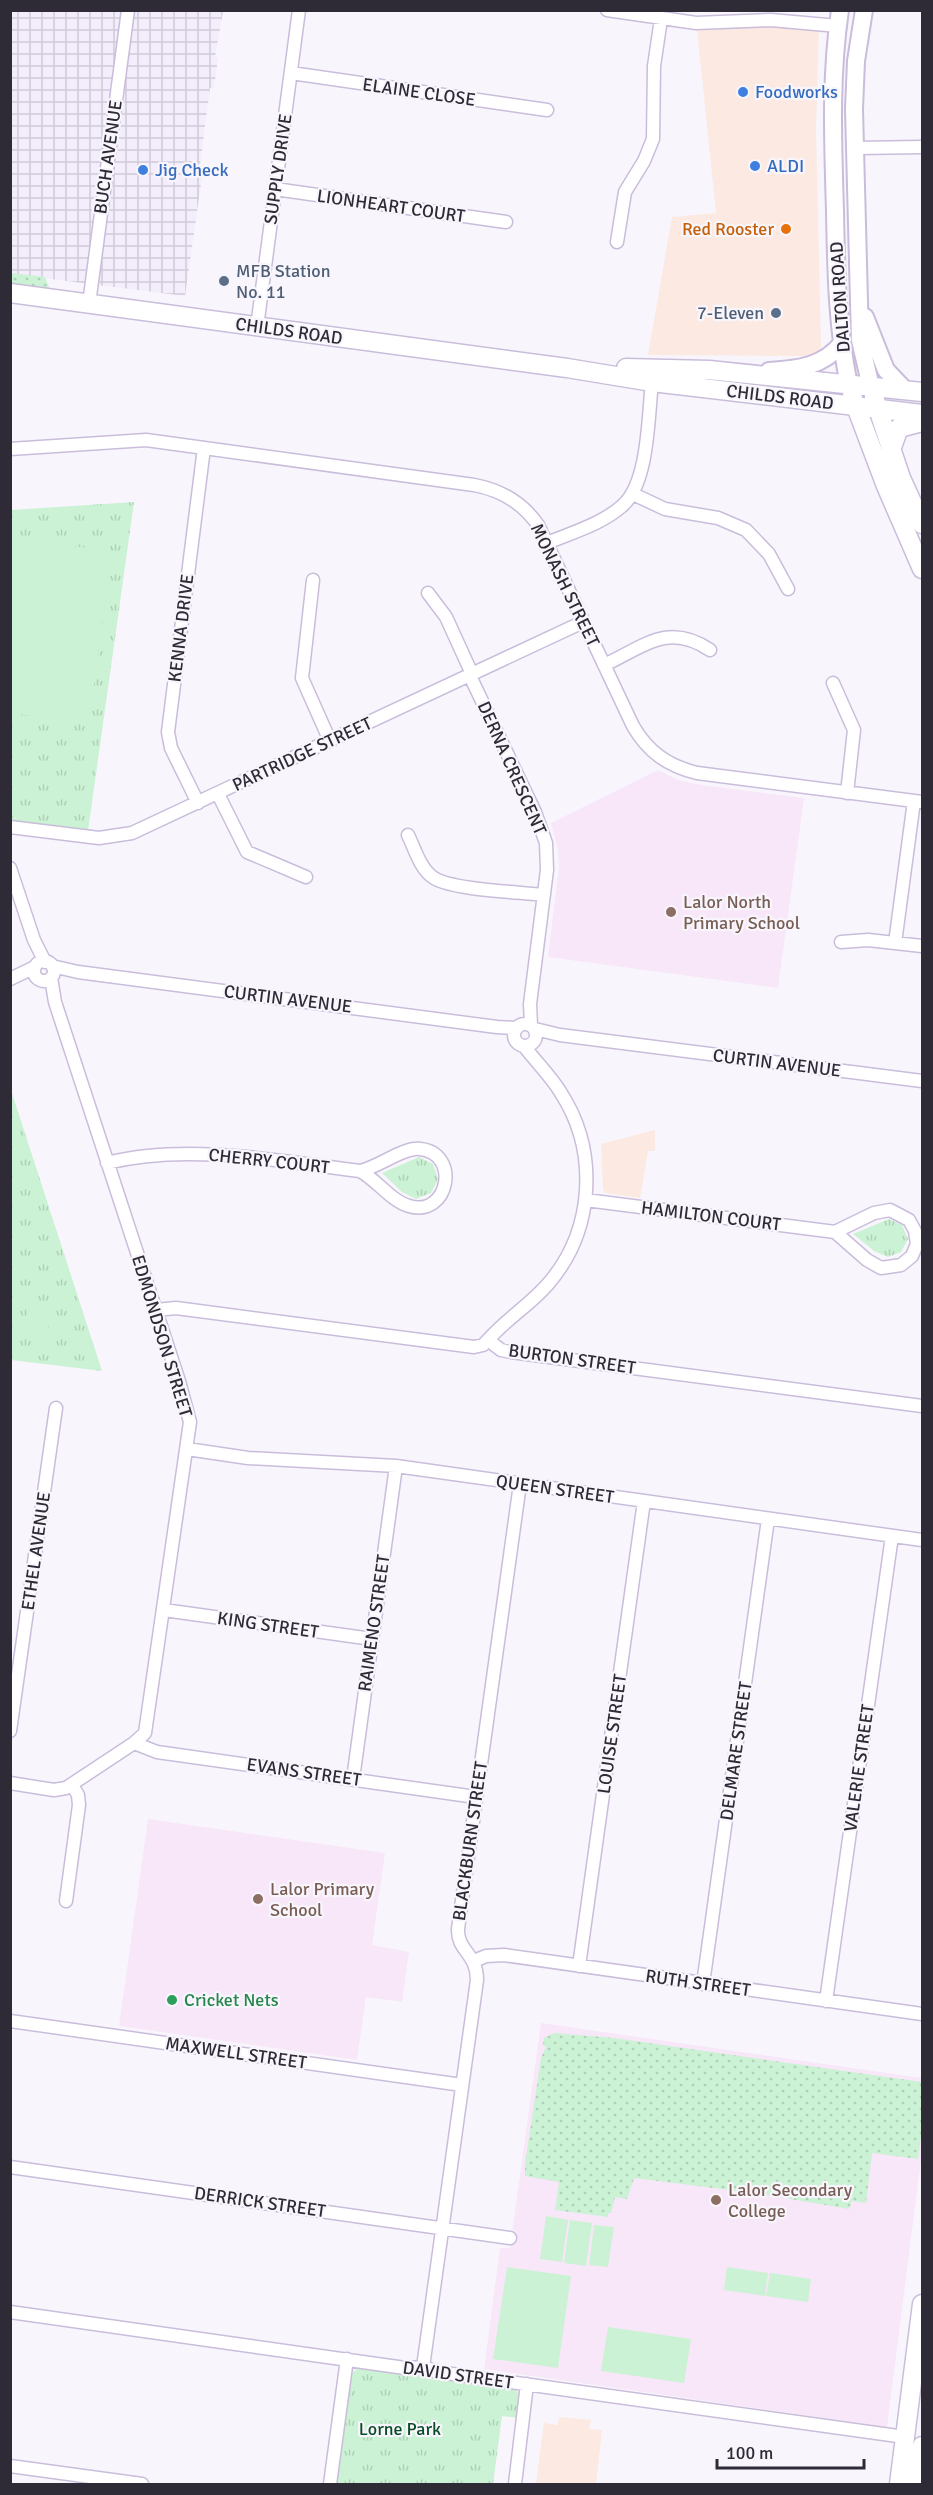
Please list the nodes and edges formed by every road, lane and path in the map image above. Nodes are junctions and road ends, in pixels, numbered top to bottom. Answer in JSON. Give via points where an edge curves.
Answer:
{"nodes":[{"id":1,"x":128,"y":10,"type":"edge"},
{"id":2,"x":298,"y":10,"type":"edge"},
{"id":3,"x":607,"y":10,"type":"edge"},
{"id":4,"x":864,"y":10,"type":"edge"},
{"id":5,"x":725,"y":17,"type":"edge"},
{"id":6,"x":661,"y":18,"type":"junction"},
{"id":7,"x":839,"y":18,"type":"edge"},
{"id":8,"x":291,"y":73,"type":"junction"},
{"id":9,"x":547,"y":110,"type":"dead end"},
{"id":10,"x":922,"y":147,"type":"edge"},
{"id":11,"x":833,"y":148,"type":"junction"},
{"id":12,"x":856,"y":148,"type":"junction"},
{"id":13,"x":275,"y":189,"type":"junction"},
{"id":14,"x":506,"y":222,"type":"dead end"},
{"id":15,"x":617,"y":242,"type":"dead end"},
{"id":16,"x":10,"y":293,"type":"edge"},
{"id":17,"x":859,"y":298,"type":"junction"},
{"id":18,"x":88,"y":304,"type":"junction"},
{"id":19,"x":257,"y":327,"type":"junction"},
{"id":20,"x":842,"y":343,"type":"junction"},
{"id":21,"x":679,"y":369,"type":"junction"},
{"id":22,"x":741,"y":373,"type":"junction"},
{"id":23,"x":652,"y":375,"type":"junction"},
{"id":24,"x":849,"y":385,"type":"junction"},
{"id":25,"x":687,"y":386,"type":"junction"},
{"id":26,"x":871,"y":387,"type":"junction"},
{"id":27,"x":913,"y":390,"type":"edge"},
{"id":28,"x":856,"y":406,"type":"junction"},
{"id":29,"x":878,"y":408,"type":"junction"},
{"id":30,"x":922,"y":414,"type":"edge"},
{"id":31,"x":922,"y":422,"type":"edge"},
{"id":32,"x":204,"y":448,"type":"junction"},
{"id":33,"x":10,"y":449,"type":"edge"},
{"id":34,"x":891,"y":450,"type":"junction"},
{"id":35,"x":633,"y":494,"type":"junction"},
{"id":36,"x":922,"y":524,"type":"edge"},
{"id":37,"x":547,"y":543,"type":"junction"},
{"id":38,"x":922,"y":569,"type":"edge"},
{"id":39,"x":313,"y":580,"type":"dead end"},
{"id":40,"x":788,"y":589,"type":"dead end"},
{"id":41,"x":428,"y":593,"type":"dead end"},
{"id":42,"x":583,"y":622,"type":"junction"},
{"id":43,"x":710,"y":650,"type":"dead end"},
{"id":44,"x":604,"y":665,"type":"junction"},
{"id":45,"x":471,"y":675,"type":"junction"},
{"id":46,"x":833,"y":683,"type":"dead end"},
{"id":47,"x":330,"y":741,"type":"junction"},
{"id":48,"x":847,"y":793,"type":"junction"},
{"id":49,"x":218,"y":794,"type":"junction"},
{"id":50,"x":918,"y":801,"type":"edge"},
{"id":51,"x":198,"y":803,"type":"junction"},
{"id":52,"x":10,"y":827,"type":"edge"},
{"id":53,"x":408,"y":835,"type":"dead end"},
{"id":54,"x":10,"y":868,"type":"edge"},
{"id":55,"x":306,"y":877,"type":"dead end"},
{"id":56,"x":544,"y":895,"type":"junction"},
{"id":57,"x":841,"y":942,"type":"dead end"},
{"id":58,"x":895,"y":943,"type":"junction"},
{"id":59,"x":922,"y":946,"type":"edge"},
{"id":60,"x":44,"y":971,"type":"junction"},
{"id":61,"x":11,"y":979,"type":"edge"},
{"id":62,"x":527,"y":1034,"type":"junction"},
{"id":63,"x":922,"y":1081,"type":"edge"},
{"id":64,"x":107,"y":1163,"type":"junction"},
{"id":65,"x":360,"y":1171,"type":"junction"},
{"id":66,"x":586,"y":1200,"type":"junction"},
{"id":67,"x":835,"y":1232,"type":"junction"},
{"id":68,"x":156,"y":1310,"type":"junction"},
{"id":69,"x":488,"y":1340,"type":"junction"},
{"id":70,"x":922,"y":1406,"type":"edge"},
{"id":71,"x":56,"y":1408,"type":"dead end"},
{"id":72,"x":187,"y":1449,"type":"junction"},
{"id":73,"x":396,"y":1466,"type":"junction"},
{"id":74,"x":520,"y":1484,"type":"junction"},
{"id":75,"x":644,"y":1501,"type":"junction"},
{"id":76,"x":768,"y":1519,"type":"junction"},
{"id":77,"x":892,"y":1536,"type":"junction"},
{"id":78,"x":922,"y":1540,"type":"edge"},
{"id":79,"x":164,"y":1610,"type":"junction"},
{"id":80,"x":372,"y":1639,"type":"junction"},
{"id":81,"x":10,"y":1731,"type":"edge"},
{"id":82,"x":134,"y":1743,"type":"junction"},
{"id":83,"x":352,"y":1779,"type":"junction"},
{"id":84,"x":10,"y":1783,"type":"edge"},
{"id":85,"x":72,"y":1785,"type":"junction"},
{"id":86,"x":476,"y":1797,"type":"junction"},
{"id":87,"x":66,"y":1901,"type":"dead end"},
{"id":88,"x":474,"y":1960,"type":"junction"},
{"id":89,"x":579,"y":1966,"type":"junction"},
{"id":90,"x":703,"y":1984,"type":"junction"},
{"id":91,"x":826,"y":2001,"type":"junction"},
{"id":92,"x":922,"y":2014,"type":"edge"},
{"id":93,"x":10,"y":2021,"type":"edge"},
{"id":94,"x":462,"y":2085,"type":"junction"},
{"id":95,"x":10,"y":2167,"type":"edge"},
{"id":96,"x":442,"y":2228,"type":"junction"},
{"id":97,"x":510,"y":2238,"type":"dead end"},
{"id":98,"x":922,"y":2304,"type":"edge"},
{"id":99,"x":10,"y":2312,"type":"edge"},
{"id":100,"x":921,"y":2327,"type":"edge"},
{"id":101,"x":347,"y":2359,"type":"junction"},
{"id":102,"x":423,"y":2367,"type":"junction"},
{"id":103,"x":528,"y":2384,"type":"junction"},
{"id":104,"x":905,"y":2437,"type":"junction"},
{"id":105,"x":922,"y":2450,"type":"edge"},
{"id":106,"x":10,"y":2466,"type":"edge"},
{"id":107,"x":142,"y":2484,"type":"edge"},
{"id":108,"x":330,"y":2484,"type":"edge"},
{"id":109,"x":515,"y":2484,"type":"edge"},
{"id":110,"x":898,"y":2484,"type":"edge"},
{"id":111,"x":917,"y":2484,"type":"edge"}],
"edges":[{"from":1,"to":18,"type":"street","name":"BUCH AVENUE"},
{"from":2,"to":8,"type":"street","name":"SUPPLY DRIVE"},
{"from":3,"to":6,"type":"street"},
{"from":4,"to":12,"type":"main road","name":"DALTON ROAD","via":[[855,82]]},
{"from":5,"to":6,"type":"street"},
{"from":5,"to":7,"type":"street"},
{"from":6,"to":15,"type":"street","via":[[654,66],[653,139],[626,192]]},
{"from":7,"to":11,"type":"main road","name":"DALTON ROAD","via":[[831,92]]},
{"from":8,"to":9,"type":"street","name":"ELAINE CLOSE"},
{"from":8,"to":13,"type":"street","name":"SUPPLY DRIVE"},
{"from":10,"to":12,"type":"street"},
{"from":11,"to":12,"type":"main road"},
{"from":11,"to":20,"type":"main road","name":"DALTON ROAD"},
{"from":12,"to":17,"type":"main road","name":"DALTON ROAD"},
{"from":13,"to":14,"type":"street","name":"LIONHEART COURT"},
{"from":13,"to":19,"type":"street","name":"SUPPLY DRIVE"},
{"from":16,"to":18,"type":"main road","name":"CHILDS ROAD"},
{"from":17,"to":26,"type":"main road","name":"DALTON ROAD","via":[[860,340]]},
{"from":17,"to":27,"type":"main road","via":[[886,370]]},
{"from":18,"to":19,"type":"main road","name":"CHILDS ROAD"},
{"from":19,"to":23,"type":"main road","name":"CHILDS ROAD","via":[[567,368]]},
{"from":20,"to":22,"type":"main road","via":[[816,365]]},
{"from":20,"to":24,"type":"main road","name":"DALTON ROAD"},
{"from":21,"to":22,"type":"main road","name":"CHILDS ROAD"},
{"from":21,"to":23,"type":"main road","name":"CHILDS ROAD"},
{"from":21,"to":25,"type":"main road"},
{"from":22,"to":24,"type":"main road","name":"CHILDS ROAD"},
{"from":23,"to":25,"type":"main road","name":"CHILDS ROAD"},
{"from":23,"to":35,"type":"street","via":[[641,469]]},
{"from":24,"to":26,"type":"main road","name":"CHILDS ROAD"},
{"from":24,"to":28,"type":"main road","name":"DALTON ROAD"},
{"from":25,"to":28,"type":"main road","name":"CHILDS ROAD"},
{"from":26,"to":27,"type":"main road","name":"CHILDS ROAD"},
{"from":26,"to":29,"type":"main road","name":"DALTON ROAD"},
{"from":28,"to":29,"type":"main road","name":"CHILDS ROAD"},
{"from":28,"to":38,"type":"main road","name":"DALTON ROAD"},
{"from":29,"to":30,"type":"main road","name":"CHILDS ROAD"},
{"from":29,"to":34,"type":"main road","name":"DALTON ROAD"},
{"from":31,"to":34,"type":"main road","via":[[899,428]]},
{"from":32,"to":33,"type":"street","name":"MONASH STREET","via":[[138,440]]},
{"from":32,"to":37,"type":"street","name":"MONASH STREET","via":[[489,488],[524,508]]},
{"from":32,"to":51,"type":"street","name":"KENNA DRIVE","via":[[168,732],[171,748]]},
{"from":34,"to":36,"type":"main road","name":"DALTON ROAD"},
{"from":35,"to":37,"type":"street","via":[[610,515]]},
{"from":35,"to":40,"type":"street","via":[[665,510],[718,518],[746,530],[770,554]]},
{"from":37,"to":42,"type":"street","name":"MONASH STREET"},
{"from":39,"to":47,"type":"street","via":[[302,678]]},
{"from":41,"to":45,"type":"street","name":"DERNA CRESCENT","via":[[446,617]]},
{"from":42,"to":44,"type":"street","name":"MONASH STREET"},
{"from":42,"to":45,"type":"street","name":"PARTRIDGE STREET"},
{"from":43,"to":44,"type":"street","via":[[691,638],[671,635]]},
{"from":44,"to":48,"type":"street","name":"MONASH STREET","via":[[638,735],[672,765],[697,773]]},
{"from":45,"to":47,"type":"street","name":"PARTRIDGE STREET"},
{"from":45,"to":56,"type":"street","name":"DERNA CRESCENT","via":[[542,829],[548,856]]},
{"from":46,"to":48,"type":"street","via":[[854,730]]},
{"from":47,"to":49,"type":"street","name":"PARTRIDGE STREET"},
{"from":48,"to":50,"type":"street","name":"MONASH STREET"},
{"from":49,"to":51,"type":"street","name":"PARTRIDGE STREET"},
{"from":49,"to":55,"type":"street","via":[[247,852]]},
{"from":50,"to":58,"type":"street"},
{"from":51,"to":52,"type":"street","name":"PARTRIDGE STREET","via":[[132,833],[111,838]]},
{"from":53,"to":56,"type":"street","via":[[423,866],[434,878]]},
{"from":54,"to":60,"type":"street","name":"EDMONDSON STREET"},
{"from":56,"to":62,"type":"street","name":"DERNA CRESCENT"},
{"from":57,"to":58,"type":"street","via":[[857,939]]},
{"from":58,"to":59,"type":"street"},
{"from":60,"to":61,"type":"street","name":"CURTIN AVENUE"},
{"from":60,"to":62,"type":"street","name":"CURTIN AVENUE","via":[[78,972]]},
{"from":60,"to":64,"type":"street","name":"EDMONDSON STREET"},
{"from":62,"to":63,"type":"street","name":"CURTIN AVENUE"},
{"from":62,"to":66,"type":"street","via":[[539,1064],[562,1094],[580,1134],[587,1171]]},
{"from":64,"to":65,"type":"street","name":"CHERRY COURT","via":[[132,1158],[221,1154]]},
{"from":64,"to":68,"type":"street","name":"EDMONDSON STREET"},
{"from":65,"to":65,"type":"street","name":"CHERRY COURT","via":[[404,1152],[422,1149],[444,1166],[446,1182],[435,1202],[411,1207]]},
{"from":66,"to":67,"type":"street","name":"HAMILTON COURT"},
{"from":66,"to":69,"type":"street","via":[[576,1236],[558,1271]]},
{"from":67,"to":67,"type":"street","via":[[874,1213],[890,1210],[909,1220],[917,1244],[902,1265],[881,1268]]},
{"from":68,"to":69,"type":"street","name":"BURTON STREET","via":[[176,1308],[474,1347]]},
{"from":68,"to":72,"type":"street","name":"EDMONDSON STREET","via":[[190,1416]]},
{"from":69,"to":70,"type":"street","name":"BURTON STREET","via":[[511,1352]]},
{"from":71,"to":81,"type":"street","name":"ETHEL AVENUE"},
{"from":72,"to":73,"type":"street","name":"QUEEN STREET","via":[[248,1458]]},
{"from":72,"to":79,"type":"street","name":"EDMONDSON STREET"},
{"from":73,"to":74,"type":"street","name":"QUEEN STREET"},
{"from":73,"to":80,"type":"street","name":"RAIMENO STREET"},
{"from":74,"to":75,"type":"street","name":"QUEEN STREET"},
{"from":74,"to":86,"type":"street","name":"BLACKBURN STREET"},
{"from":75,"to":76,"type":"street","name":"QUEEN STREET"},
{"from":75,"to":89,"type":"street","name":"LOUISE STREET"},
{"from":76,"to":77,"type":"street","name":"QUEEN STREET"},
{"from":76,"to":90,"type":"street","name":"DELMARE STREET"},
{"from":77,"to":78,"type":"street","name":"QUEEN STREET"},
{"from":77,"to":91,"type":"street","name":"VALERIE STREET"},
{"from":79,"to":80,"type":"street","name":"KING STREET"},
{"from":79,"to":82,"type":"street","name":"EDMONDSON STREET","via":[[147,1729]]},
{"from":80,"to":83,"type":"street","name":"RAIMENO STREET"},
{"from":82,"to":83,"type":"street","name":"EVANS STREET","via":[[157,1752]]},
{"from":82,"to":85,"type":"street","name":"EDMONDSON STREET"},
{"from":83,"to":86,"type":"street","name":"EVANS STREET"},
{"from":84,"to":85,"type":"street","via":[[54,1790]]},
{"from":85,"to":87,"type":"street","via":[[79,1805]]},
{"from":86,"to":88,"type":"street","name":"BLACKBURN STREET","via":[[457,1933],[460,1944]]},
{"from":88,"to":89,"type":"street","name":"RUTH STREET","via":[[504,1955]]},
{"from":88,"to":94,"type":"street","via":[[477,1980]]},
{"from":89,"to":90,"type":"street","name":"RUTH STREET"},
{"from":90,"to":91,"type":"street","name":"RUTH STREET"},
{"from":91,"to":92,"type":"street","name":"RUTH STREET"},
{"from":93,"to":94,"type":"street","name":"MAXWELL STREET"},
{"from":94,"to":96,"type":"street"},
{"from":95,"to":96,"type":"street","name":"DERRICK STREET"},
{"from":96,"to":97,"type":"street","name":"DERRICK STREET"},
{"from":96,"to":102,"type":"street"},
{"from":98,"to":100,"type":"main road"},
{"from":99,"to":101,"type":"street","name":"DAVID STREET"},
{"from":100,"to":104,"type":"main road"},
{"from":101,"to":102,"type":"street","name":"DAVID STREET"},
{"from":101,"to":108,"type":"street"},
{"from":102,"to":103,"type":"street","name":"DAVID STREET"},
{"from":103,"to":104,"type":"street","name":"DAVID STREET"},
{"from":103,"to":109,"type":"street"},
{"from":104,"to":110,"type":"main road"},
{"from":105,"to":111,"type":"main road"},
{"from":106,"to":107,"type":"street"}]}
